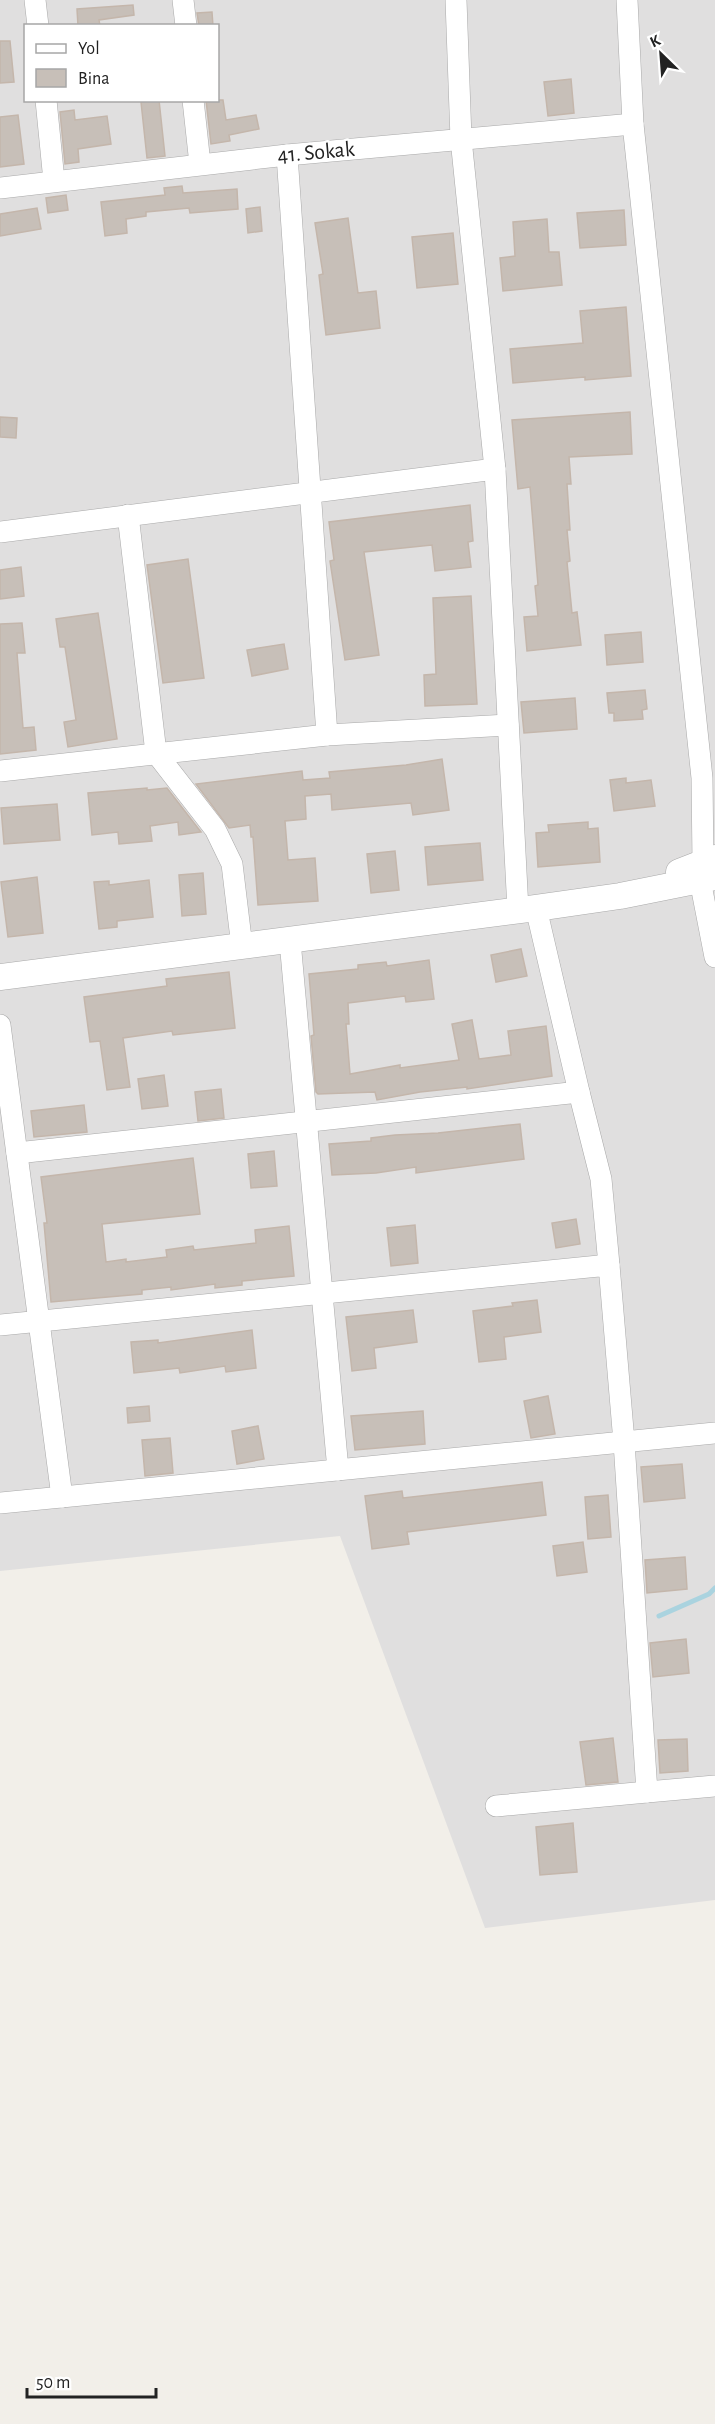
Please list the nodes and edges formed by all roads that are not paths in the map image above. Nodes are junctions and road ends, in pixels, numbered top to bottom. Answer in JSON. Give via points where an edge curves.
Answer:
{"nodes":[{"id":1,"x":35,"y":0,"type":"edge"},
{"id":2,"x":183,"y":0,"type":"edge"},
{"id":3,"x":456,"y":0,"type":"edge"},
{"id":4,"x":627,"y":0,"type":"edge"},
{"id":5,"x":38,"y":24,"type":"edge"},
{"id":6,"x":186,"y":24,"type":"edge"},
{"id":7,"x":46,"y":102,"type":"edge"},
{"id":8,"x":193,"y":102,"type":"edge"},
{"id":9,"x":633,"y":124,"type":"junction"},
{"id":10,"x":461,"y":139,"type":"junction"},
{"id":11,"x":287,"y":154,"type":"junction"},
{"id":12,"x":200,"y":164,"type":"junction"},
{"id":13,"x":54,"y":181,"type":"junction"},
{"id":14,"x":0,"y":188,"type":"edge"},
{"id":15,"x":495,"y":469,"type":"junction"},
{"id":16,"x":310,"y":493,"type":"junction"},
{"id":17,"x":128,"y":515,"type":"junction"},
{"id":18,"x":0,"y":532,"type":"edge"},
{"id":19,"x":508,"y":725,"type":"junction"},
{"id":20,"x":327,"y":735,"type":"junction"},
{"id":21,"x":156,"y":753,"type":"junction"},
{"id":22,"x":0,"y":771,"type":"edge"},
{"id":23,"x":708,"y":869,"type":"edge"},
{"id":24,"x":527,"y":909,"type":"junction"},
{"id":25,"x":290,"y":941,"type":"junction"},
{"id":26,"x":242,"y":947,"type":"junction"},
{"id":27,"x":715,"y":957,"type":"edge"},
{"id":28,"x":0,"y":977,"type":"edge"},
{"id":29,"x":0,"y":1025,"type":"edge"},
{"id":30,"x":579,"y":1092,"type":"junction"},
{"id":31,"x":306,"y":1121,"type":"junction"},
{"id":32,"x":17,"y":1153,"type":"junction"},
{"id":33,"x":609,"y":1265,"type":"junction"},
{"id":34,"x":322,"y":1292,"type":"junction"},
{"id":35,"x":39,"y":1322,"type":"junction"},
{"id":36,"x":0,"y":1325,"type":"edge"},
{"id":37,"x":715,"y":1433,"type":"edge"},
{"id":38,"x":624,"y":1442,"type":"junction"},
{"id":39,"x":338,"y":1470,"type":"junction"},
{"id":40,"x":62,"y":1497,"type":"junction"},
{"id":41,"x":0,"y":1503,"type":"edge"},
{"id":42,"x":715,"y":1786,"type":"edge"},
{"id":43,"x":647,"y":1792,"type":"junction"},
{"id":44,"x":496,"y":1806,"type":"dead end"}],
"edges":[{"from":1,"to":5,"type":"street"},
{"from":2,"to":6,"type":"street"},
{"from":3,"to":10,"type":"street"},
{"from":4,"to":9,"type":"street"},
{"from":7,"to":13,"type":"street"},
{"from":8,"to":12,"type":"street"},
{"from":9,"to":10,"type":"street","name":"41. Sokak"},
{"from":9,"to":23,"type":"street","via":[[702,778]]},
{"from":10,"to":11,"type":"street","name":"41. Sokak"},
{"from":10,"to":15,"type":"street"},
{"from":11,"to":12,"type":"street","name":"41. Sokak"},
{"from":11,"to":16,"type":"street"},
{"from":12,"to":13,"type":"street","name":"41. Sokak"},
{"from":13,"to":14,"type":"street","name":"41. Sokak"},
{"from":15,"to":16,"type":"street"},
{"from":15,"to":19,"type":"street"},
{"from":16,"to":17,"type":"street"},
{"from":16,"to":20,"type":"street"},
{"from":17,"to":18,"type":"street"},
{"from":17,"to":21,"type":"street"},
{"from":19,"to":20,"type":"street"},
{"from":19,"to":24,"type":"street"},
{"from":20,"to":21,"type":"street"},
{"from":21,"to":22,"type":"street"},
{"from":21,"to":26,"type":"street","via":[[215,830],[232,864]]},
{"from":23,"to":24,"type":"street","via":[[620,896]]},
{"from":23,"to":27,"type":"street"},
{"from":24,"to":25,"type":"street"},
{"from":24,"to":30,"type":"street"},
{"from":25,"to":26,"type":"street"},
{"from":25,"to":31,"type":"street"},
{"from":26,"to":28,"type":"street"},
{"from":29,"to":32,"type":"street"},
{"from":30,"to":31,"type":"street"},
{"from":30,"to":33,"type":"street","via":[[601,1179]]},
{"from":31,"to":32,"type":"street"},
{"from":31,"to":34,"type":"street"},
{"from":32,"to":35,"type":"street"},
{"from":33,"to":34,"type":"street"},
{"from":33,"to":38,"type":"street"},
{"from":34,"to":35,"type":"street"},
{"from":34,"to":39,"type":"street"},
{"from":35,"to":36,"type":"street"},
{"from":35,"to":40,"type":"street"},
{"from":37,"to":38,"type":"street"},
{"from":38,"to":39,"type":"street"},
{"from":38,"to":43,"type":"street"},
{"from":39,"to":40,"type":"street"},
{"from":40,"to":41,"type":"street"},
{"from":42,"to":43,"type":"street"},
{"from":43,"to":44,"type":"street"}]}
